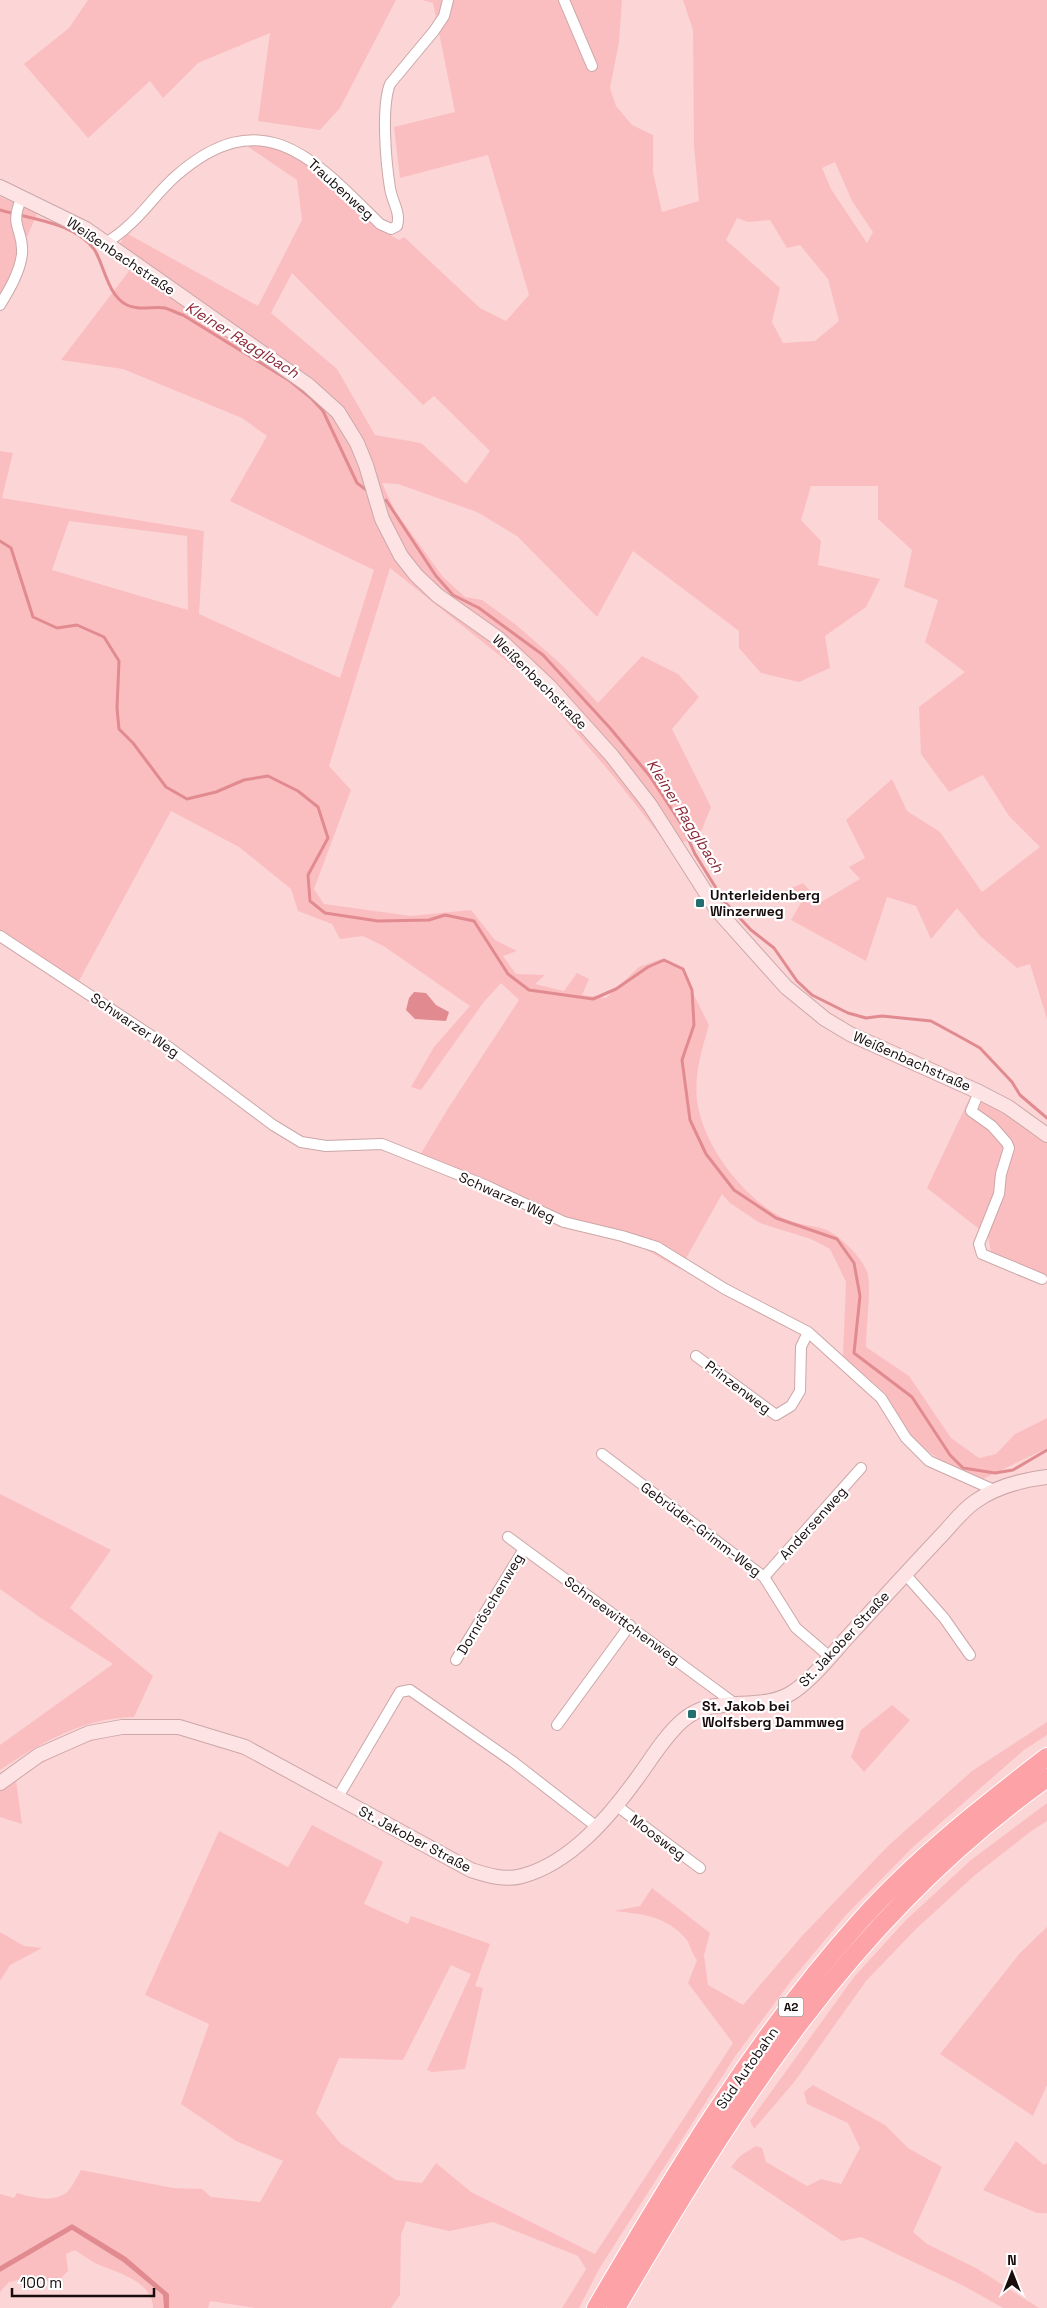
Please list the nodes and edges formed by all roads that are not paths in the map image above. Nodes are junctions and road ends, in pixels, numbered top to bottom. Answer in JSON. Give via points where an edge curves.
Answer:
{"nodes":[{"id":1,"x":448,"y":0,"type":"edge"},
{"id":2,"x":564,"y":0,"type":"edge"},
{"id":3,"x":592,"y":66,"type":"dead end"},
{"id":4,"x":0,"y":188,"type":"edge"},
{"id":5,"x":18,"y":208,"type":"junction"},
{"id":6,"x":106,"y":243,"type":"junction"},
{"id":7,"x":0,"y":305,"type":"edge"},
{"id":8,"x":0,"y":936,"type":"edge"},
{"id":9,"x":979,"y":1092,"type":"junction"},
{"id":10,"x":1047,"y":1135,"type":"edge"},
{"id":11,"x":1042,"y":1279,"type":"dead end"},
{"id":12,"x":808,"y":1332,"type":"junction"},
{"id":13,"x":696,"y":1356,"type":"dead end"},
{"id":14,"x":602,"y":1454,"type":"dead end"},
{"id":15,"x":861,"y":1468,"type":"dead end"},
{"id":16,"x":1047,"y":1477,"type":"edge"},
{"id":17,"x":994,"y":1490,"type":"junction"},
{"id":18,"x":508,"y":1538,"type":"dead end"},
{"id":19,"x":524,"y":1549,"type":"junction"},
{"id":20,"x":905,"y":1574,"type":"junction"},
{"id":21,"x":764,"y":1577,"type":"junction"},
{"id":22,"x":630,"y":1625,"type":"junction"},
{"id":23,"x":970,"y":1655,"type":"dead end"},
{"id":24,"x":830,"y":1657,"type":"junction"},
{"id":25,"x":456,"y":1660,"type":"dead end"},
{"id":26,"x":734,"y":1703,"type":"junction"},
{"id":27,"x":557,"y":1725,"type":"dead end"},
{"id":28,"x":1047,"y":1757,"type":"edge"},
{"id":29,"x":1047,"y":1778,"type":"edge"},
{"id":30,"x":0,"y":1783,"type":"edge"},
{"id":31,"x":338,"y":1797,"type":"junction"},
{"id":32,"x":617,"y":1806,"type":"junction"},
{"id":33,"x":597,"y":1827,"type":"junction"},
{"id":34,"x":700,"y":1868,"type":"dead end"},
{"id":35,"x":596,"y":2308,"type":"edge"},
{"id":36,"x":616,"y":2308,"type":"edge"}],
"edges":[{"from":1,"to":6,"type":"street","name":"Traubenweg","via":[[444,16],[386,93],[390,189],[399,218],[397,226],[391,229],[380,224],[324,170],[297,152],[256,138],[224,145],[198,158],[158,193],[128,227]]},
{"from":2,"to":3,"type":"street"},
{"from":4,"to":5,"type":"main road","name":"Weißenbachstraße"},
{"from":5,"to":6,"type":"main road","name":"Weißenbachstraße","via":[[68,219]]},
{"from":5,"to":7,"type":"street","via":[[22,255]]},
{"from":6,"to":9,"type":"main road","name":"Weißenbachstraße","via":[[308,385],[338,412],[357,442],[382,519],[401,556],[437,595],[499,640],[549,686],[612,756],[650,805],[717,910],[786,987],[825,1019],[850,1034]]},
{"from":8,"to":12,"type":"street","name":"Schwarzer Weg","via":[[170,1048],[272,1125],[301,1142],[326,1146],[382,1144],[564,1222],[657,1247],[725,1289]]},
{"from":9,"to":10,"type":"main road","name":"Weißenbachstraße","via":[[1008,1107]]},
{"from":9,"to":11,"type":"street","via":[[971,1111],[992,1126],[1009,1148],[1000,1174],[1000,1194],[979,1244],[982,1254]]},
{"from":12,"to":13,"type":"street","name":"Prinzenweg","via":[[801,1347],[800,1392],[791,1406],[776,1415]]},
{"from":12,"to":17,"type":"street","name":"Schwarzer Weg","via":[[881,1398],[906,1438],[929,1461]]},
{"from":14,"to":21,"type":"street","name":"Gebrüder-Grimm-Weg"},
{"from":15,"to":21,"type":"street","name":"Andersenweg"},
{"from":16,"to":17,"type":"main road","name":"St. Jakober Straße","via":[[1024,1480]]},
{"from":17,"to":20,"type":"main road","name":"St. Jakober Straße","via":[[975,1501]]},
{"from":18,"to":19,"type":"street","name":"Schneewittchenweg"},
{"from":19,"to":22,"type":"street","name":"Schneewittchenweg"},
{"from":19,"to":25,"type":"street","name":"Dornröschenweg"},
{"from":20,"to":23,"type":"street","via":[[944,1618]]},
{"from":20,"to":24,"type":"main road","name":"St. Jakober Straße"},
{"from":21,"to":24,"type":"street","name":"Gebrüder-Grimm-Weg","via":[[796,1628]]},
{"from":22,"to":26,"type":"street","name":"Schneewittchenweg"},
{"from":22,"to":27,"type":"street"},
{"from":24,"to":26,"type":"main road","name":"St. Jakober Straße","via":[[793,1692],[765,1702]]},
{"from":26,"to":32,"type":"main road","name":"St. Jakober Straße","via":[[698,1710],[683,1720],[664,1739]]},
{"from":28,"to":35,"type":"highway","name":"Süd Autobahn","number":"A2","via":[[986,1804],[916,1865],[863,1918],[815,1974],[735,2083],[659,2200]]},
{"from":29,"to":36,"type":"highway","name":"Süd Autobahn","number":"A2","via":[[995,1816],[929,1876],[876,1929],[827,1986],[749,2092]]},
{"from":30,"to":31,"type":"main road","name":"St. Jakober Straße","via":[[39,1755],[89,1733],[122,1727],[179,1727],[245,1747]]},
{"from":31,"to":33,"type":"main road","name":"St. Jakober Straße","via":[[471,1870],[494,1877],[521,1877],[538,1870],[571,1850]]},
{"from":31,"to":33,"type":"street","via":[[400,1692],[410,1690],[520,1766]]},
{"from":32,"to":33,"type":"main road","name":"St. Jakober Straße"},
{"from":32,"to":34,"type":"street","name":"Moosweg"}]}
